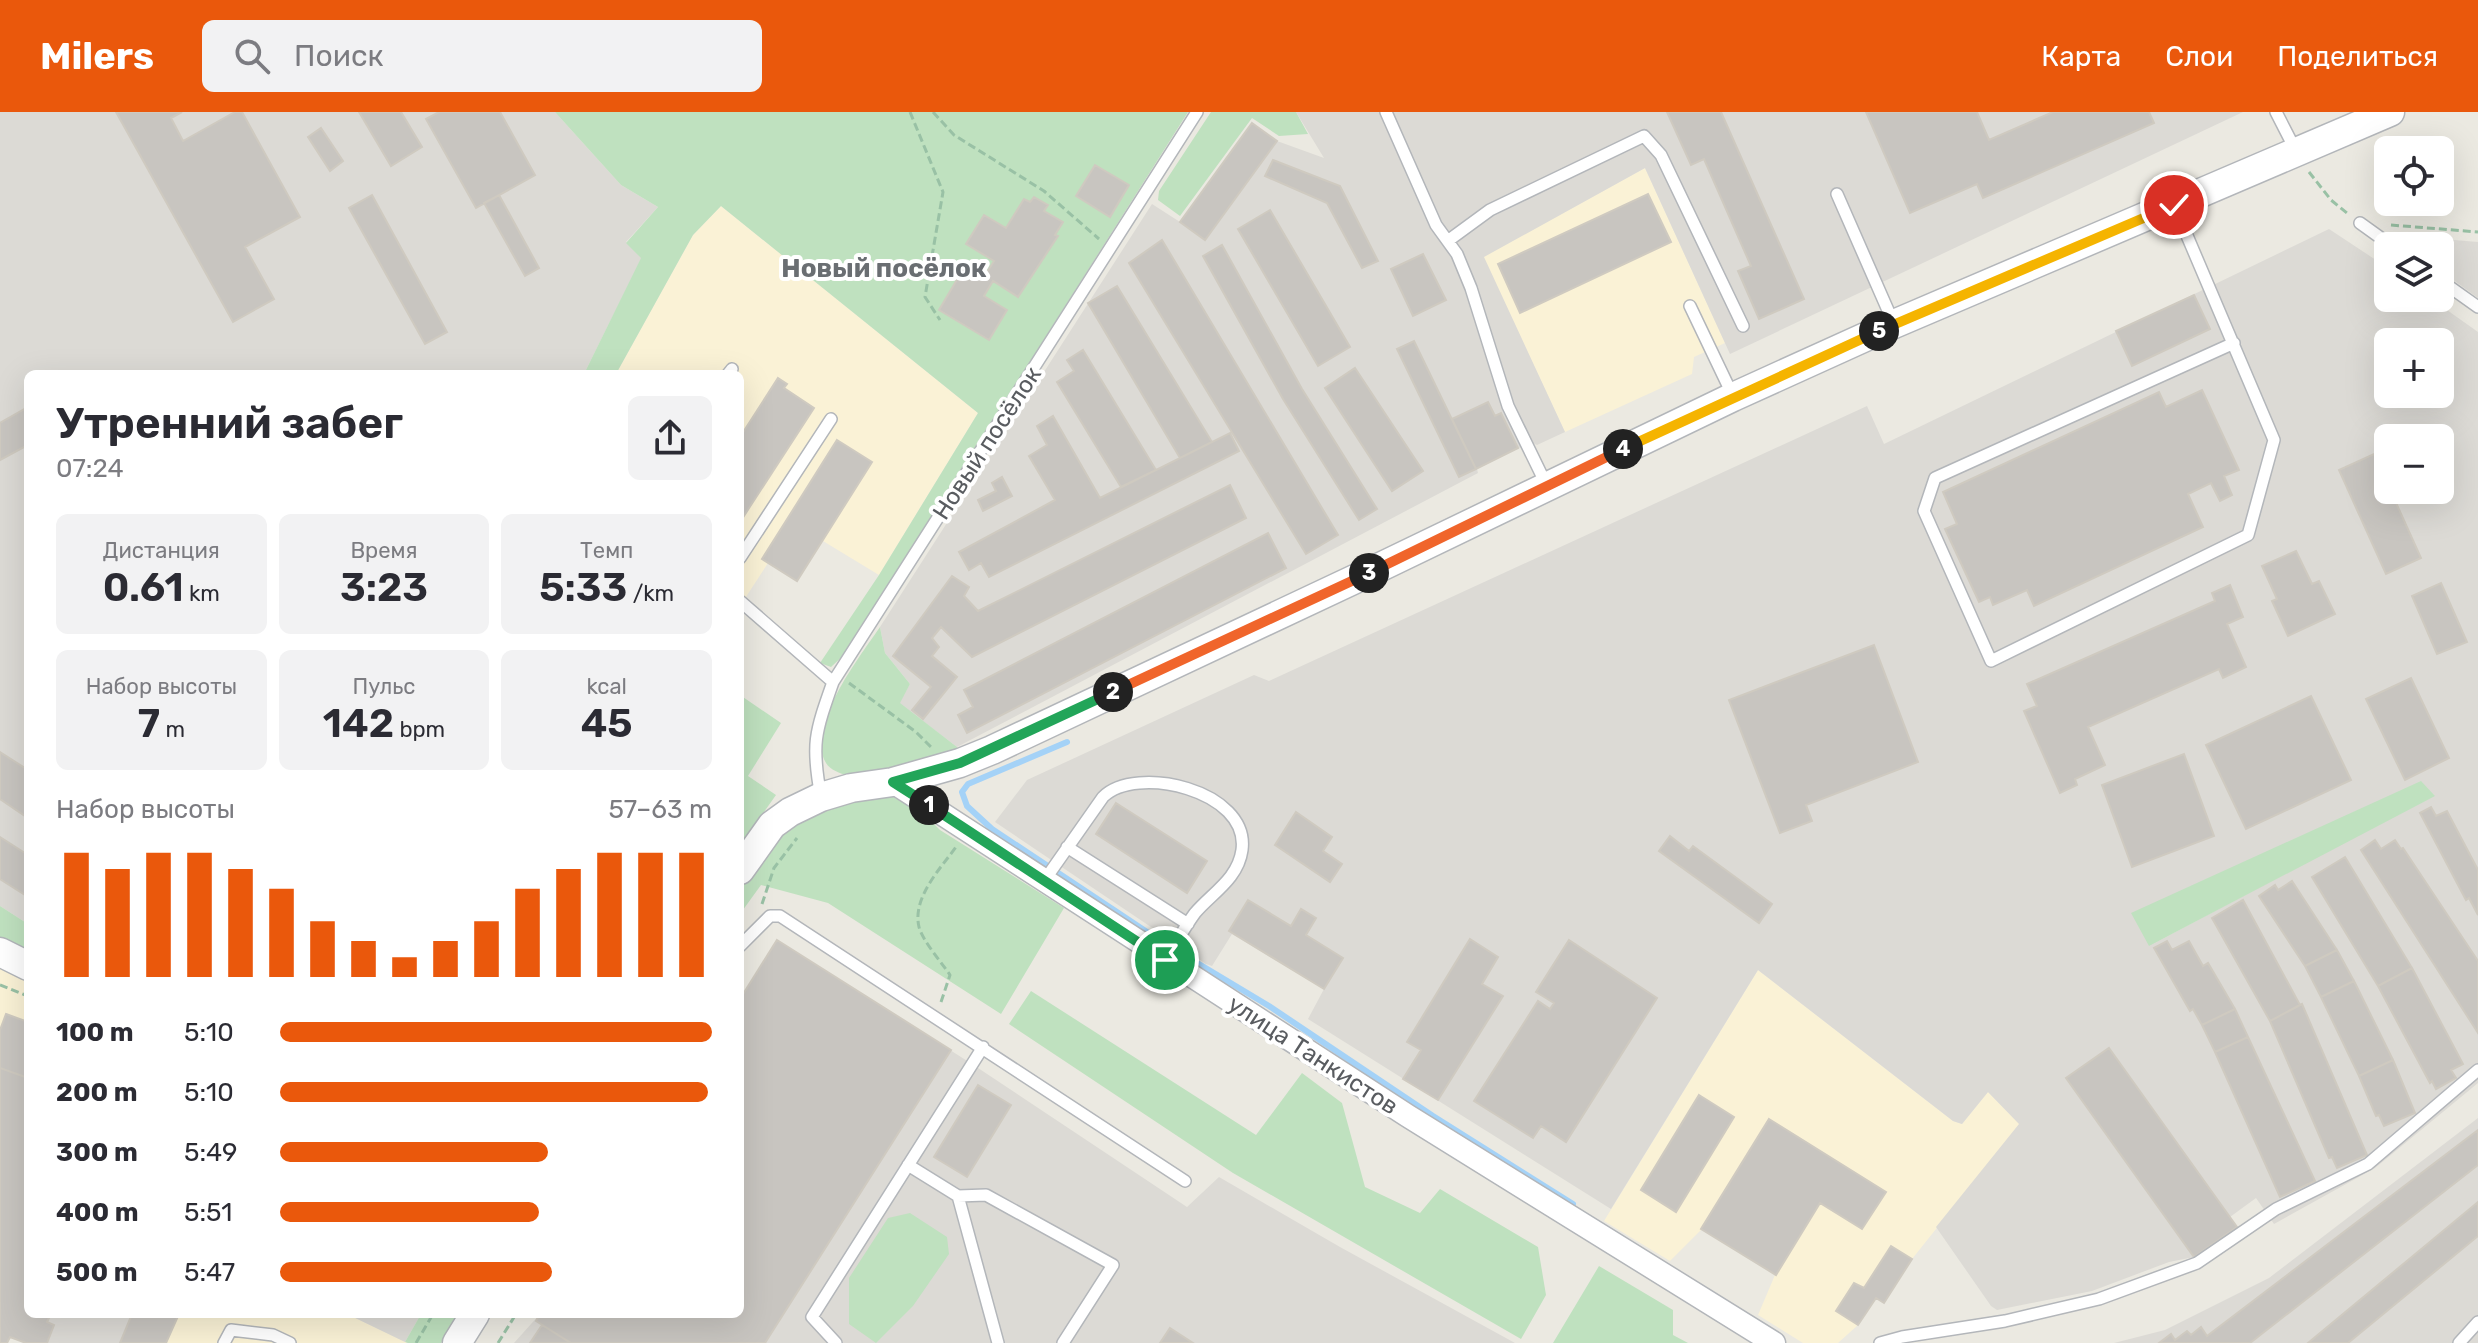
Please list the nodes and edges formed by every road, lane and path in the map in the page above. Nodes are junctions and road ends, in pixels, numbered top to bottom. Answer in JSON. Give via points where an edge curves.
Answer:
{"nodes":[{"id":1,"x":910,"y":112,"type":"edge"},
{"id":2,"x":933,"y":112,"type":"edge"},
{"id":3,"x":1197,"y":112,"type":"edge"},
{"id":4,"x":1386,"y":112,"type":"edge"},
{"id":5,"x":2276,"y":112,"type":"edge"},
{"id":6,"x":2390,"y":112,"type":"edge"},
{"id":7,"x":2297,"y":152,"type":"junction"},
{"id":8,"x":1837,"y":194,"type":"dead end"},
{"id":9,"x":2174,"y":205,"type":"junction"},
{"id":10,"x":2360,"y":223,"type":"junction"},
{"id":11,"x":2478,"y":232,"type":"edge"},
{"id":12,"x":2374,"y":233,"type":"edge"},
{"id":13,"x":1449,"y":240,"type":"junction"},
{"id":14,"x":1111,"y":250,"type":"junction"},
{"id":15,"x":2454,"y":290,"type":"edge"},
{"id":16,"x":1690,"y":306,"type":"dead end"},
{"id":17,"x":2478,"y":307,"type":"edge"},
{"id":18,"x":940,"y":320,"type":"dead end"},
{"id":19,"x":1894,"y":324,"type":"junction"},
{"id":20,"x":1743,"y":326,"type":"dead end"},
{"id":21,"x":2234,"y":343,"type":"junction"},
{"id":22,"x":1733,"y":397,"type":"junction"},
{"id":23,"x":831,"y":419,"type":"dead end"},
{"id":24,"x":1547,"y":485,"type":"junction"},
{"id":25,"x":744,"y":552,"type":"edge"},
{"id":26,"x":744,"y":604,"type":"edge"},
{"id":27,"x":833,"y":682,"type":"junction"},
{"id":28,"x":893,"y":782,"type":"junction"},
{"id":29,"x":821,"y":797,"type":"junction"},
{"id":30,"x":800,"y":834,"type":"dead end"},
{"id":31,"x":1067,"y":847,"type":"junction"},
{"id":32,"x":744,"y":864,"type":"edge"},
{"id":33,"x":1044,"y":881,"type":"junction"},
{"id":34,"x":1188,"y":924,"type":"junction"},
{"id":35,"x":756,"y":929,"type":"junction"},
{"id":36,"x":744,"y":942,"type":"edge"},
{"id":37,"x":0,"y":952,"type":"edge"},
{"id":38,"x":1165,"y":960,"type":"junction"},
{"id":39,"x":24,"y":964,"type":"edge"},
{"id":40,"x":0,"y":985,"type":"edge"},
{"id":41,"x":24,"y":994,"type":"edge"},
{"id":42,"x":983,"y":1047,"type":"junction"},
{"id":43,"x":2478,"y":1070,"type":"edge"},
{"id":44,"x":908,"y":1165,"type":"junction"},
{"id":45,"x":1185,"y":1181,"type":"dead end"},
{"id":46,"x":958,"y":1196,"type":"junction"},
{"id":47,"x":431,"y":1318,"type":"edge"},
{"id":48,"x":473,"y":1318,"type":"edge"},
{"id":49,"x":514,"y":1318,"type":"edge"},
{"id":50,"x":2478,"y":1322,"type":"edge"},
{"id":51,"x":224,"y":1343,"type":"edge"},
{"id":52,"x":290,"y":1343,"type":"edge"},
{"id":53,"x":416,"y":1343,"type":"edge"},
{"id":54,"x":457,"y":1343,"type":"edge"},
{"id":55,"x":498,"y":1343,"type":"edge"},
{"id":56,"x":836,"y":1343,"type":"edge"},
{"id":57,"x":998,"y":1343,"type":"edge"},
{"id":58,"x":1063,"y":1343,"type":"edge"},
{"id":59,"x":1774,"y":1343,"type":"edge"},
{"id":60,"x":1880,"y":1343,"type":"edge"},
{"id":61,"x":2459,"y":1343,"type":"edge"}],
"edges":[{"from":1,"to":18,"type":"path","via":[[943,192],[925,297]]},
{"from":2,"to":14,"type":"path","via":[[954,135],[1044,191]]},
{"from":3,"to":14,"type":"lane","name":"Новый посёлок"},
{"from":4,"to":13,"type":"lane","via":[[1436,225]]},
{"from":5,"to":7,"type":"lane"},
{"from":6,"to":7,"type":"street"},
{"from":7,"to":9,"type":"street"},
{"from":7,"to":10,"type":"path","via":[[2331,200]]},
{"from":8,"to":19,"type":"lane"},
{"from":9,"to":19,"type":"street"},
{"from":9,"to":21,"type":"lane"},
{"from":10,"to":11,"type":"path"},
{"from":10,"to":12,"type":"lane"},
{"from":13,"to":20,"type":"lane","via":[[1490,210],[1644,136],[1661,155]]},
{"from":13,"to":24,"type":"lane","via":[[1471,288],[1508,406]]},
{"from":14,"to":27,"type":"lane","name":"Новый посёлок"},
{"from":15,"to":17,"type":"lane"},
{"from":16,"to":22,"type":"lane"},
{"from":19,"to":22,"type":"street"},
{"from":21,"to":21,"type":"lane","via":[[2274,440],[2248,535],[1991,661],[1924,511],[1935,478]]},
{"from":22,"to":24,"type":"street"},
{"from":23,"to":25,"type":"lane"},
{"from":24,"to":28,"type":"street","via":[[992,750]]},
{"from":26,"to":27,"type":"lane"},
{"from":27,"to":29,"type":"lane","name":"Новый посёлок","via":[[816,730],[814,760]]},
{"from":28,"to":29,"type":"street"},
{"from":28,"to":33,"type":"street","name":"улица Танкистов"},
{"from":29,"to":32,"type":"street","via":[[772,825]]},
{"from":30,"to":35,"type":"path","via":[[774,868]]},
{"from":31,"to":33,"type":"lane"},
{"from":31,"to":34,"type":"lane"},
{"from":31,"to":34,"type":"lane","via":[[1103,797],[1116,788],[1168,784],[1213,799],[1238,826],[1242,853],[1228,880]]},
{"from":33,"to":38,"type":"street","name":"улица Танкистов"},
{"from":34,"to":38,"type":"lane"},
{"from":35,"to":36,"type":"lane"},
{"from":35,"to":42,"type":"lane","via":[[770,916],[780,916]]},
{"from":37,"to":39,"type":"street"},
{"from":38,"to":59,"type":"street","name":"улица Танкистов"},
{"from":40,"to":41,"type":"path"},
{"from":42,"to":44,"type":"lane"},
{"from":42,"to":45,"type":"lane"},
{"from":43,"to":60,"type":"lane","via":[[2368,1164],[2276,1209],[2197,1263],[2099,1299]]},
{"from":44,"to":46,"type":"lane"},
{"from":44,"to":56,"type":"lane","via":[[812,1317]]},
{"from":46,"to":57,"type":"lane"},
{"from":46,"to":58,"type":"lane","via":[[986,1195],[1113,1265]]},
{"from":47,"to":53,"type":"path"},
{"from":48,"to":54,"type":"street"},
{"from":49,"to":55,"type":"path"},
{"from":50,"to":61,"type":"lane"},
{"from":51,"to":52,"type":"lane","via":[[231,1330],[273,1335]]}]}
